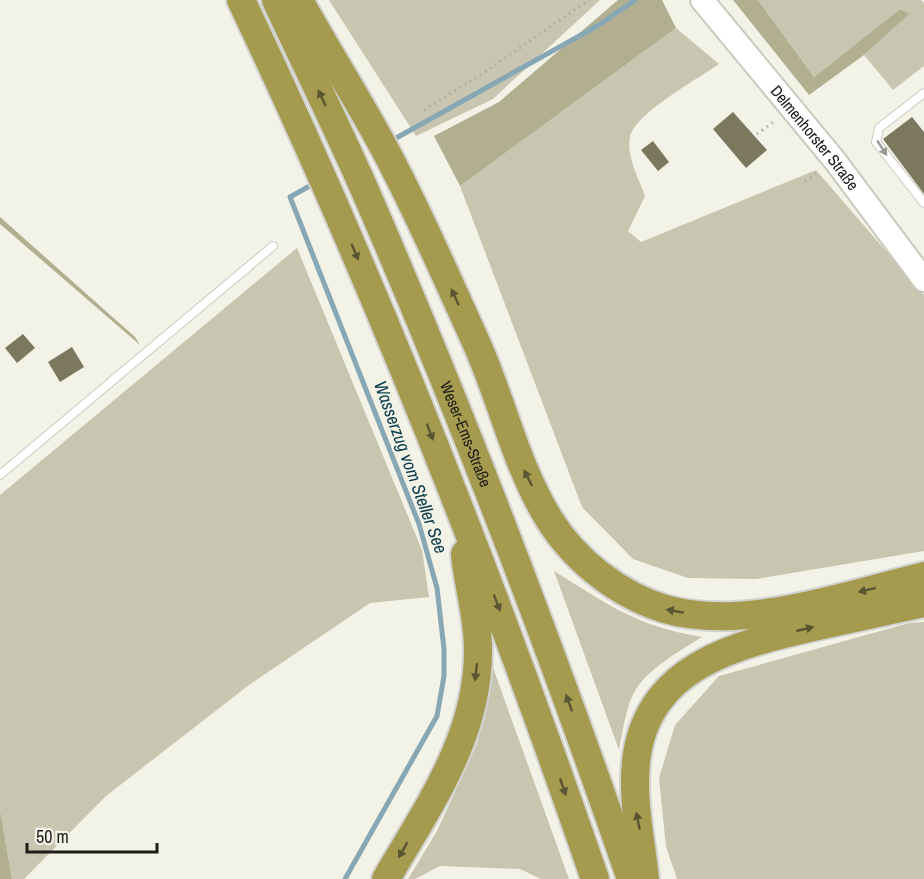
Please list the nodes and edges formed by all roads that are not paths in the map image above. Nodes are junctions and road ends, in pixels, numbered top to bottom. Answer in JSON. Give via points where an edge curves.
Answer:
{"nodes":[{"id":1,"x":241,"y":0,"type":"edge"},
{"id":2,"x":276,"y":0,"type":"edge"},
{"id":3,"x":299,"y":0,"type":"edge"},
{"id":4,"x":702,"y":0,"type":"edge"},
{"id":5,"x":924,"y":93,"type":"edge"},
{"id":6,"x":924,"y":204,"type":"edge"},
{"id":7,"x":273,"y":246,"type":"dead end"},
{"id":8,"x":924,"y":280,"type":"edge"},
{"id":9,"x":0,"y":475,"type":"edge"},
{"id":10,"x":461,"y":510,"type":"junction"},
{"id":11,"x":924,"y":576,"type":"edge"},
{"id":12,"x":924,"y":603,"type":"edge"},
{"id":13,"x":386,"y":879,"type":"edge"},
{"id":14,"x":595,"y":879,"type":"edge"},
{"id":15,"x":631,"y":879,"type":"edge"},
{"id":16,"x":645,"y":879,"type":"edge"}],
"edges":[{"from":1,"to":10,"type":"highway","name":"Weser-Ems-Straße","one_way":true,"via":[[332,198]]},
{"from":15,"to":2,"type":"highway","name":"Weser-Ems-Straße","one_way":true,"via":[[472,447],[362,185]]},
{"from":11,"to":3,"type":"highway","one_way":true,"via":[[760,613],[705,616],[666,609],[637,598],[610,583],[584,561],[550,520],[522,464],[477,345],[395,168]]},
{"from":4,"to":8,"type":"street","name":"Delmenhorster Straße","via":[[836,162]]},
{"from":5,"to":6,"type":"lane","one_way":true,"via":[[879,128],[876,141]]},
{"from":7,"to":9,"type":"lane"},
{"from":10,"to":13,"type":"highway","one_way":true,"via":[[466,573],[477,629],[471,711],[453,764]]},
{"from":10,"to":14,"type":"highway","name":"Weser-Ems-Straße","one_way":true,"via":[[536,707]]},
{"from":16,"to":12,"type":"highway","one_way":true,"via":[[636,810],[636,759],[651,716],[674,683],[718,653],[748,642]]}]}
